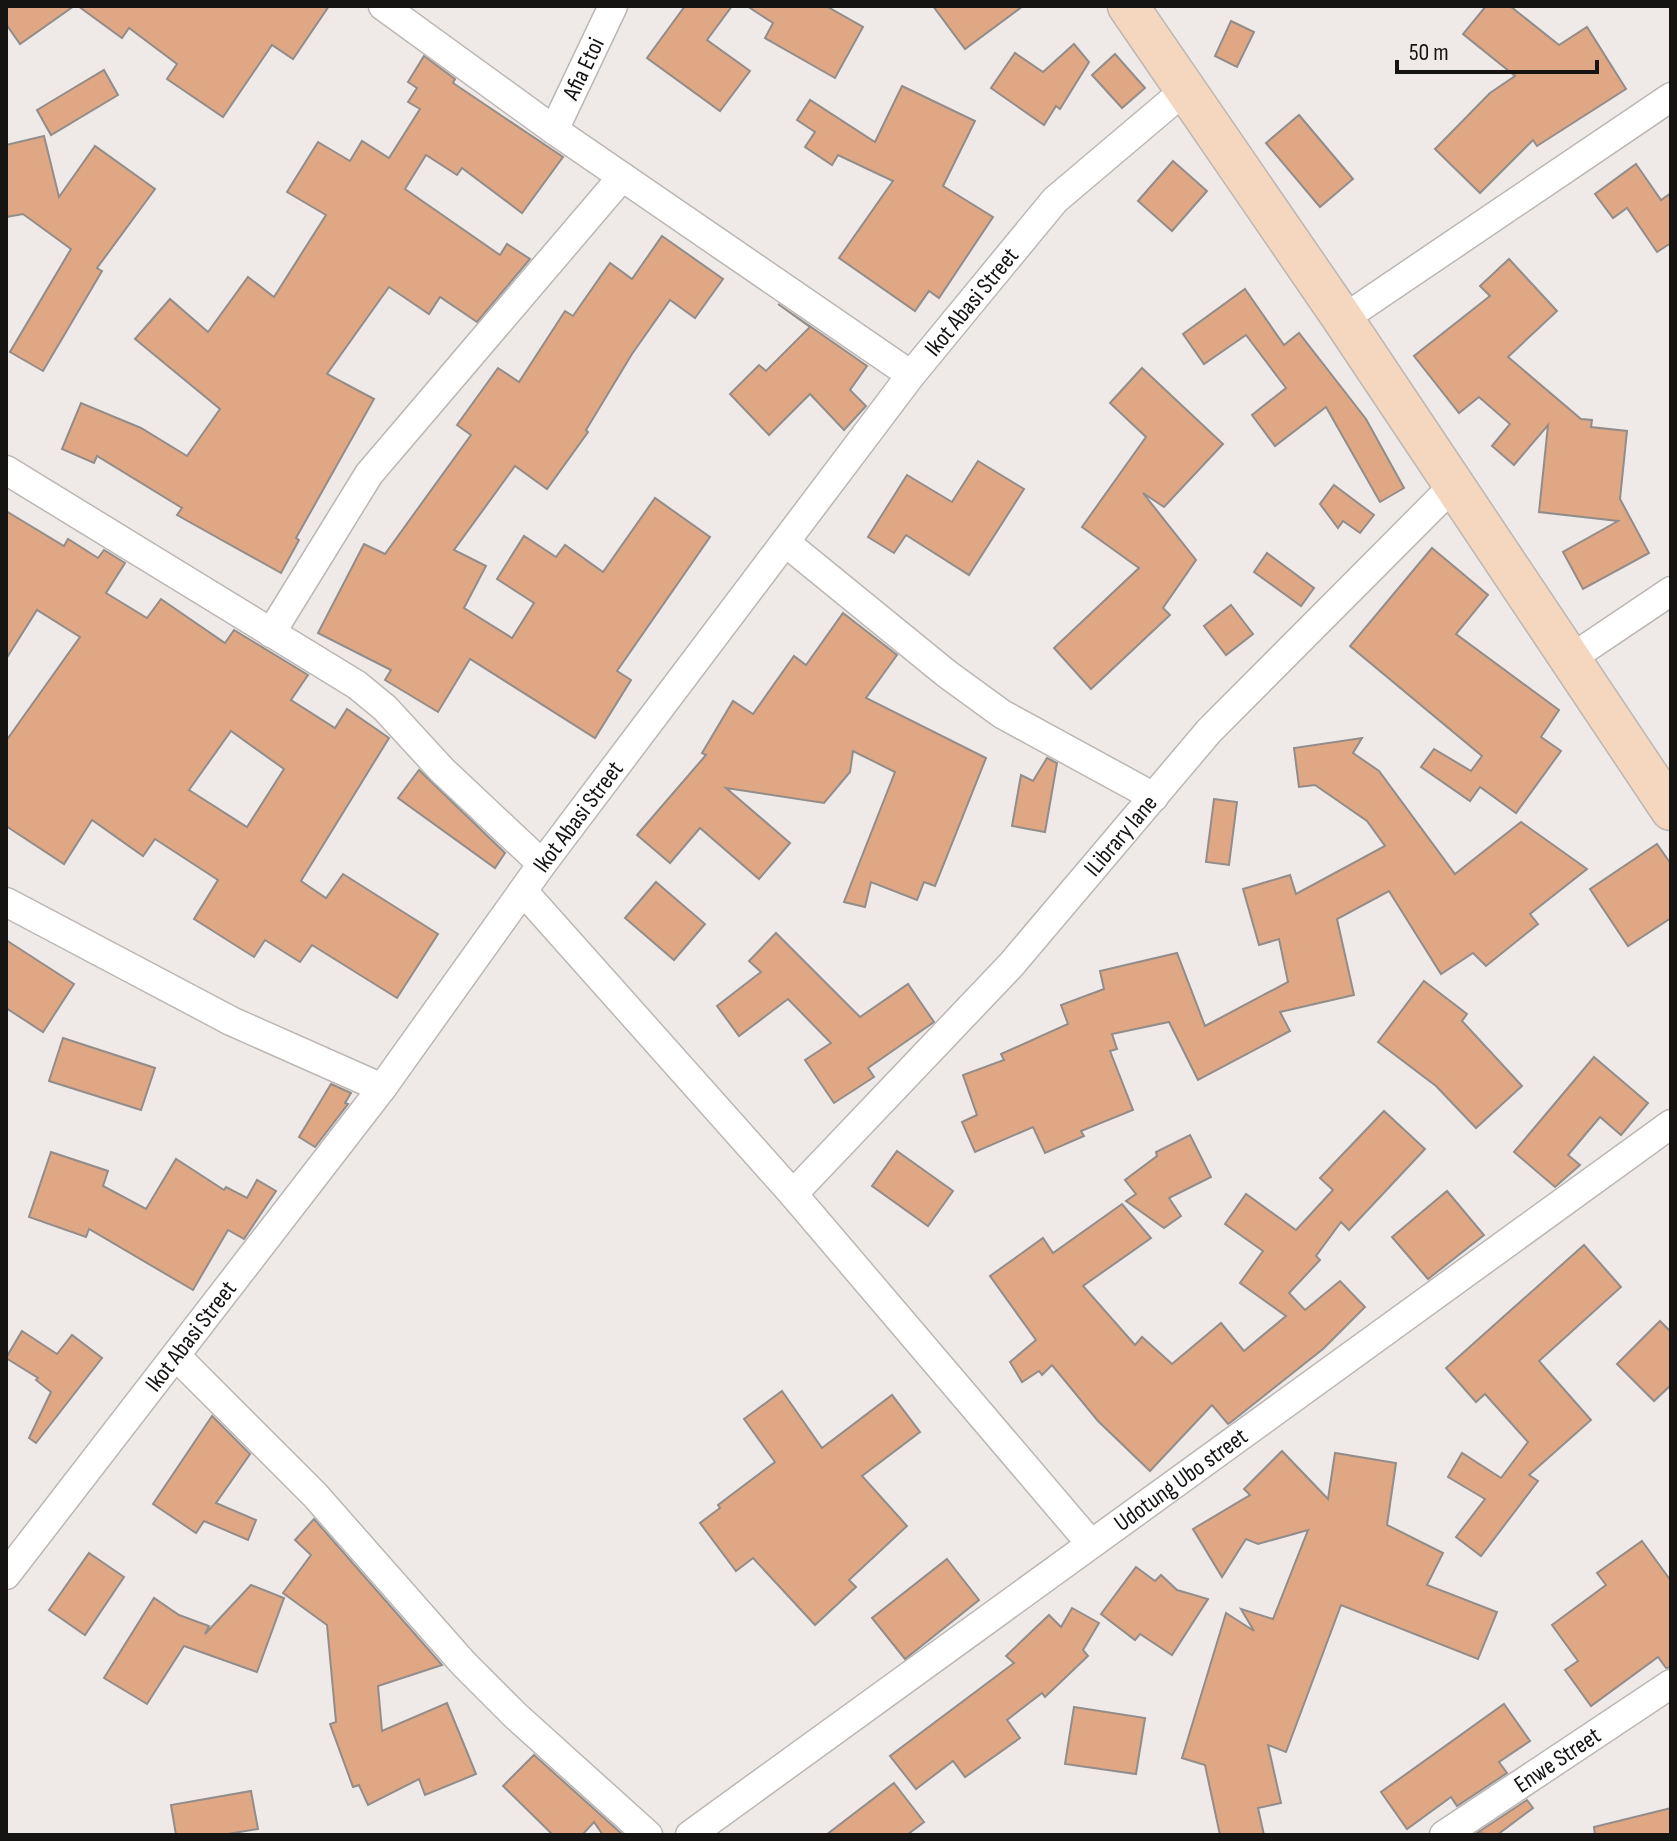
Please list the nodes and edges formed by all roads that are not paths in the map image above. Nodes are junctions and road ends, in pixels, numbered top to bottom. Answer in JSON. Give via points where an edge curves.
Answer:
{"nodes":[{"id":1,"x":383,"y":6,"type":"edge"},
{"id":2,"x":613,"y":6,"type":"edge"},
{"id":3,"x":1129,"y":6,"type":"edge"},
{"id":4,"x":1185,"y":90,"type":"junction"},
{"id":5,"x":1671,"y":97,"type":"edge"},
{"id":6,"x":554,"y":130,"type":"junction"},
{"id":7,"x":622,"y":177,"type":"junction"},
{"id":8,"x":1343,"y":319,"type":"junction"},
{"id":9,"x":911,"y":375,"type":"junction"},
{"id":10,"x":6,"y":470,"type":"edge"},
{"id":11,"x":1454,"y":485,"type":"junction"},
{"id":12,"x":785,"y":542,"type":"junction"},
{"id":13,"x":1671,"y":591,"type":"edge"},
{"id":14,"x":271,"y":633,"type":"junction"},
{"id":15,"x":1570,"y":659,"type":"junction"},
{"id":16,"x":1154,"y":797,"type":"junction"},
{"id":17,"x":1671,"y":810,"type":"edge"},
{"id":18,"x":542,"y":864,"type":"junction"},
{"id":19,"x":523,"y":891,"type":"junction"},
{"id":20,"x":6,"y":902,"type":"edge"},
{"id":21,"x":382,"y":1088,"type":"junction"},
{"id":22,"x":1671,"y":1124,"type":"edge"},
{"id":23,"x":793,"y":1194,"type":"junction"},
{"id":24,"x":176,"y":1356,"type":"junction"},
{"id":25,"x":1091,"y":1544,"type":"junction"},
{"id":26,"x":6,"y":1575,"type":"edge"},
{"id":27,"x":1671,"y":1684,"type":"edge"},
{"id":28,"x":648,"y":1835,"type":"edge"},
{"id":29,"x":690,"y":1835,"type":"edge"},
{"id":30,"x":1444,"y":1835,"type":"edge"}],
"edges":[{"from":1,"to":6,"type":"street"},
{"from":2,"to":6,"type":"street","name":"Afia Etoi"},
{"from":3,"to":4,"type":"street"},
{"from":4,"to":8,"type":"street"},
{"from":4,"to":9,"type":"street","name":"Ikot Abasi Street","via":[[1055,200]]},
{"from":5,"to":8,"type":"street"},
{"from":6,"to":7,"type":"street"},
{"from":7,"to":9,"type":"street"},
{"from":7,"to":14,"type":"street","via":[[369,474]]},
{"from":8,"to":11,"type":"street"},
{"from":9,"to":12,"type":"street","name":"Ikot Abasi Street"},
{"from":10,"to":14,"type":"street"},
{"from":11,"to":15,"type":"street"},
{"from":11,"to":16,"type":"street","name":"lLibrary lane","via":[[1209,731]]},
{"from":12,"to":16,"type":"street","via":[[1002,714]]},
{"from":12,"to":18,"type":"street","name":"Ikot Abasi Street"},
{"from":13,"to":15,"type":"street"},
{"from":14,"to":18,"type":"street","via":[[385,708]]},
{"from":15,"to":17,"type":"street"},
{"from":16,"to":23,"type":"street","name":"lLibrary lane","via":[[1011,965]]},
{"from":18,"to":19,"type":"street","name":"Ikot Abasi Street"},
{"from":19,"to":21,"type":"street","name":"Ikot Abasi Street"},
{"from":19,"to":23,"type":"street"},
{"from":20,"to":21,"type":"street","via":[[231,1021]]},
{"from":21,"to":24,"type":"street","name":"Ikot Abasi Street"},
{"from":22,"to":25,"type":"street","name":"Udotung Ubo street"},
{"from":23,"to":25,"type":"street"},
{"from":24,"to":26,"type":"street","name":"Ikot Abasi Street"},
{"from":24,"to":28,"type":"street","via":[[315,1495],[484,1684]]},
{"from":25,"to":29,"type":"street","name":"Udotung Ubo street"},
{"from":27,"to":30,"type":"street","name":"Enwe Street"}]}
